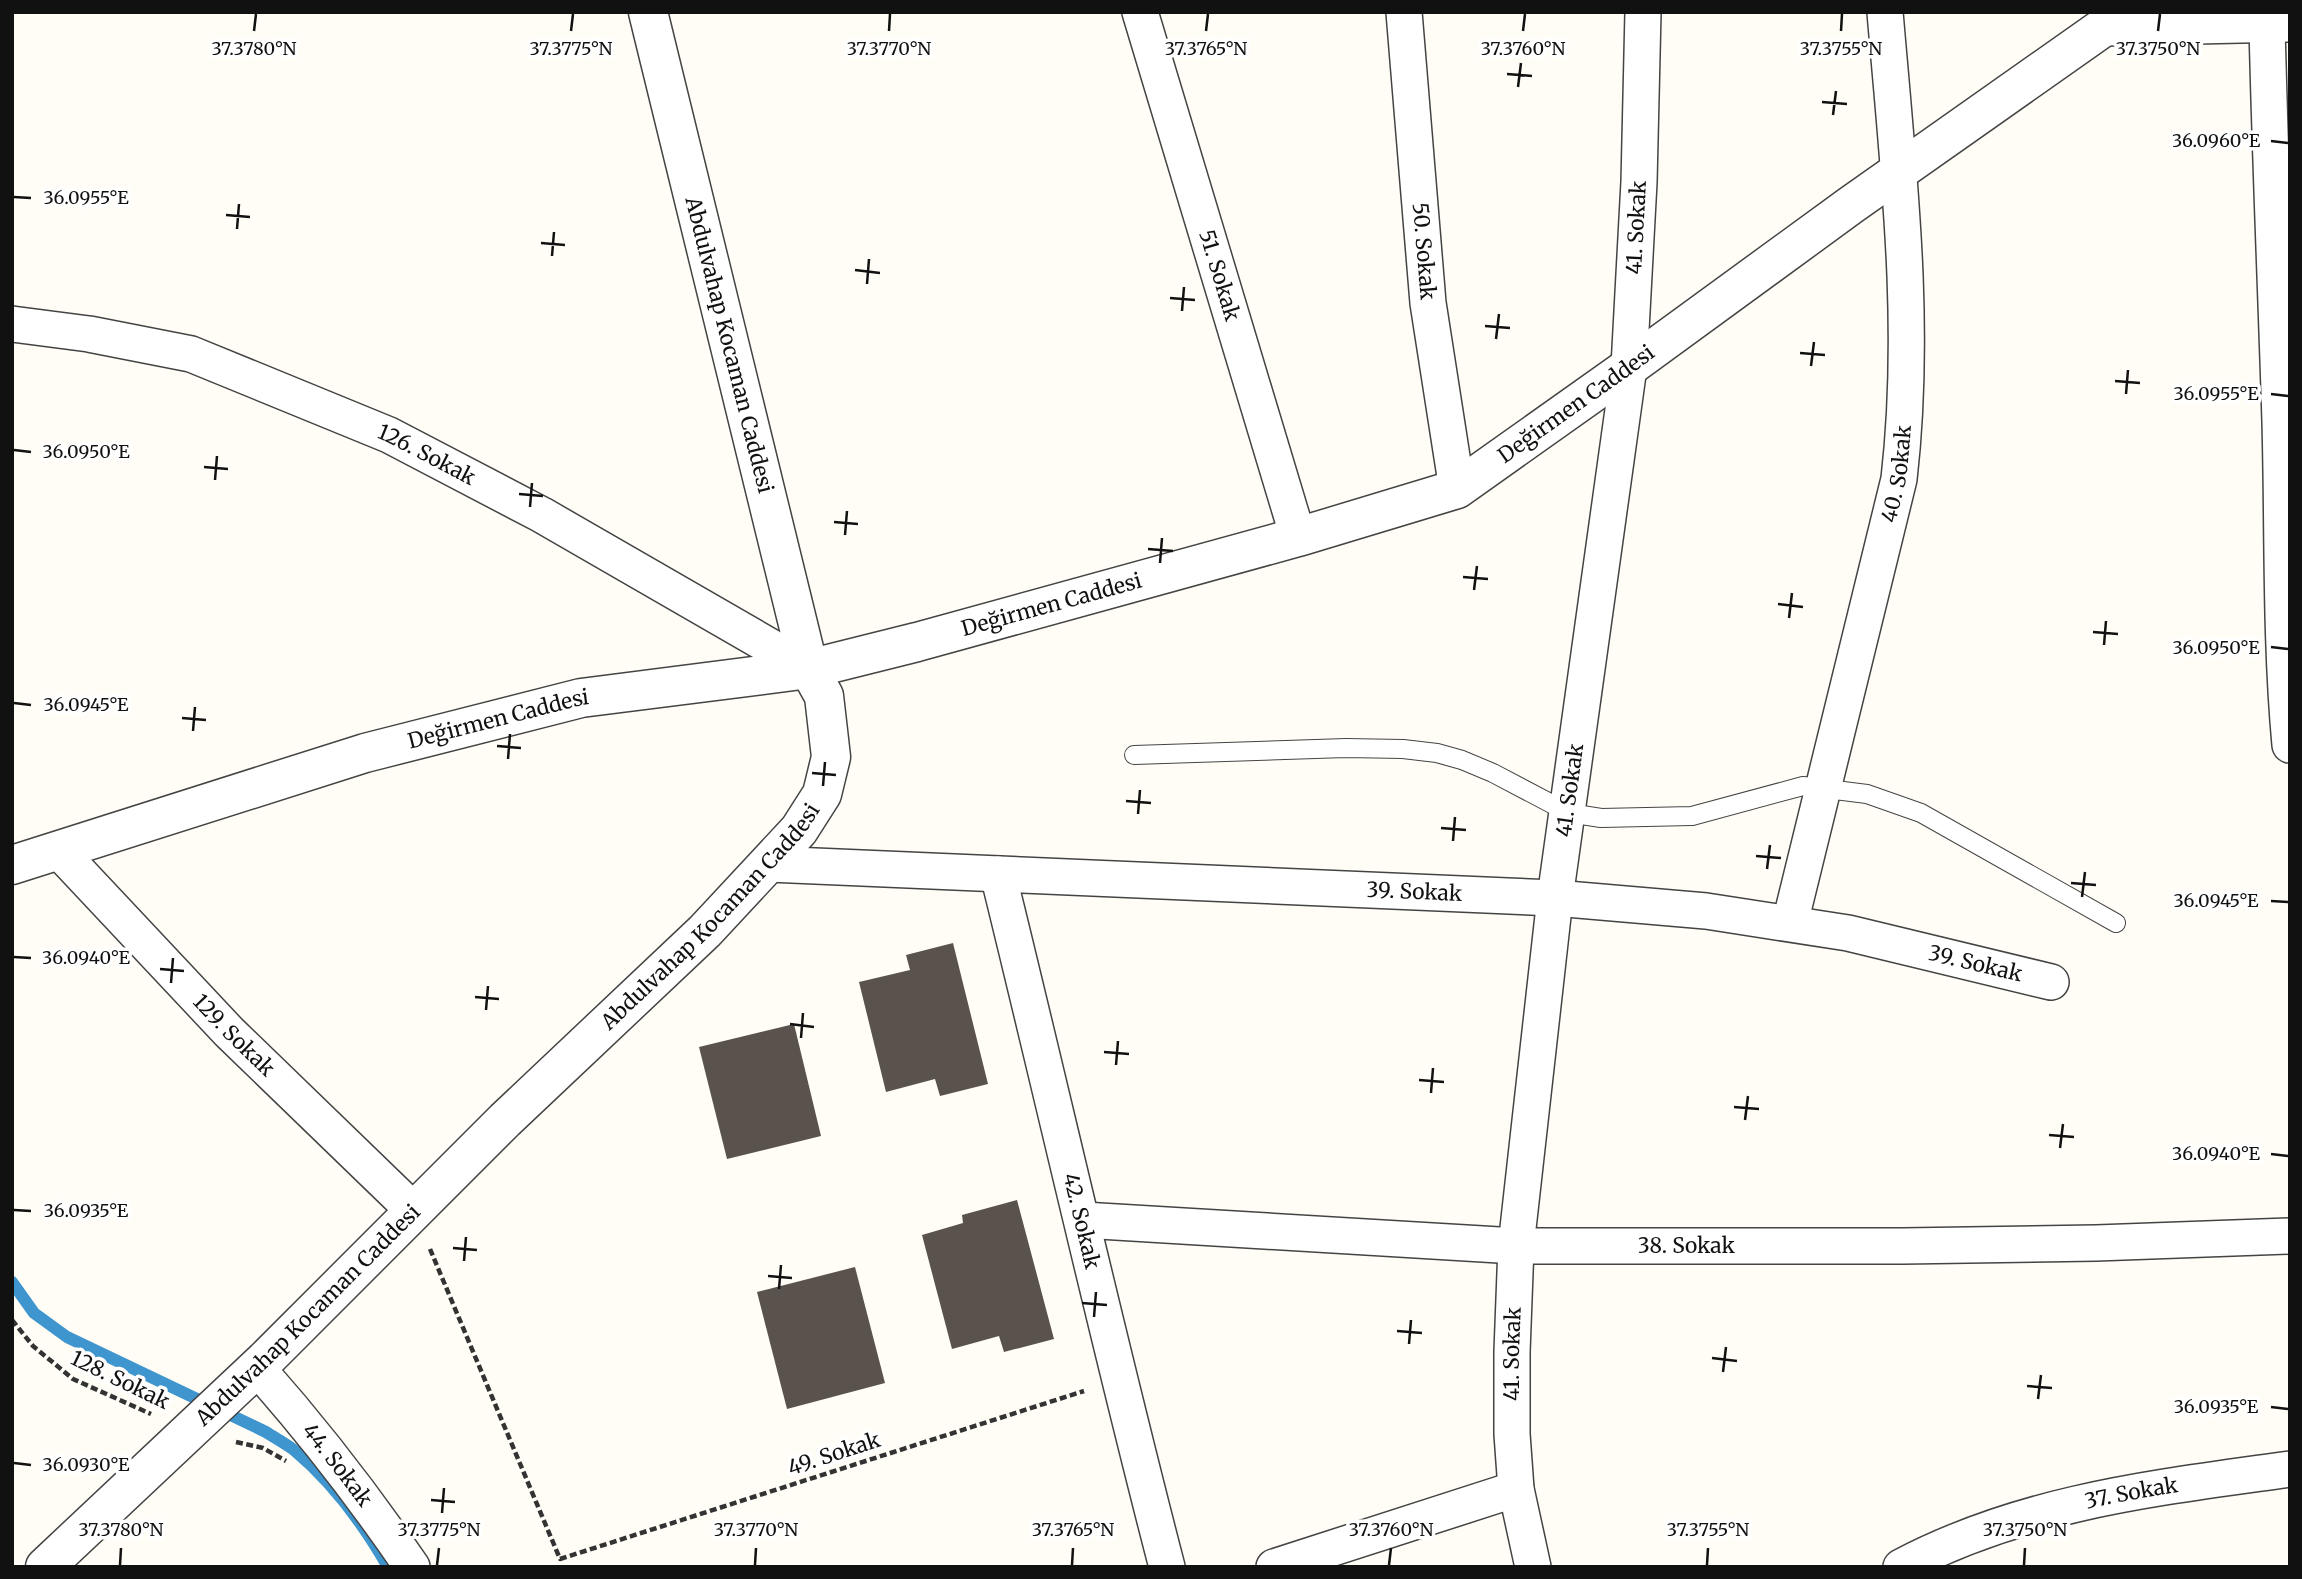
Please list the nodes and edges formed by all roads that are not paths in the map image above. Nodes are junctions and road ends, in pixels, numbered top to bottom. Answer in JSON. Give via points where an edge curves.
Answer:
{"nodes":[{"id":1,"x":648,"y":12,"type":"edge"},
{"id":2,"x":1140,"y":12,"type":"edge"},
{"id":3,"x":1404,"y":12,"type":"edge"},
{"id":4,"x":1643,"y":12,"type":"edge"},
{"id":5,"x":1885,"y":12,"type":"edge"},
{"id":6,"x":2115,"y":20,"type":"edge"},
{"id":7,"x":2278,"y":25,"type":"edge"},
{"id":8,"x":1899,"y":172,"type":"junction"},
{"id":9,"x":12,"y":324,"type":"edge"},
{"id":10,"x":1629,"y":368,"type":"junction"},
{"id":11,"x":1457,"y":489,"type":"junction"},
{"id":12,"x":1298,"y":537,"type":"junction"},
{"id":13,"x":809,"y":668,"type":"junction"},
{"id":14,"x":2290,"y":745,"type":"edge"},
{"id":15,"x":1134,"y":755,"type":"dead end"},
{"id":16,"x":1822,"y":788,"type":"junction"},
{"id":17,"x":1569,"y":814,"type":"junction"},
{"id":18,"x":59,"y":851,"type":"junction"},
{"id":19,"x":769,"y":864,"type":"junction"},
{"id":20,"x":12,"y":865,"type":"edge"},
{"id":21,"x":998,"y":874,"type":"junction"},
{"id":22,"x":1555,"y":898,"type":"junction"},
{"id":23,"x":1790,"y":923,"type":"junction"},
{"id":24,"x":2116,"y":923,"type":"dead end"},
{"id":25,"x":2051,"y":982,"type":"dead end"},
{"id":26,"x":414,"y":1211,"type":"junction"},
{"id":27,"x":1083,"y":1220,"type":"junction"},
{"id":28,"x":2290,"y":1236,"type":"edge"},
{"id":29,"x":1516,"y":1246,"type":"junction"},
{"id":30,"x":257,"y":1368,"type":"junction"},
{"id":31,"x":2290,"y":1469,"type":"edge"},
{"id":32,"x":1516,"y":1489,"type":"junction"},
{"id":33,"x":46,"y":1567,"type":"edge"},
{"id":34,"x":412,"y":1567,"type":"edge"},
{"id":35,"x":1167,"y":1567,"type":"edge"},
{"id":36,"x":1274,"y":1567,"type":"edge"},
{"id":37,"x":1534,"y":1567,"type":"edge"},
{"id":38,"x":1901,"y":1567,"type":"edge"}],
"edges":[{"from":1,"to":13,"type":"street","name":"Abdulvahap Kocaman Caddesi"},
{"from":2,"to":12,"type":"street","name":"51. Sokak"},
{"from":3,"to":11,"type":"street","name":"50. Sokak","via":[[1428,303]]},
{"from":4,"to":10,"type":"street","name":"41. Sokak"},
{"from":5,"to":8,"type":"street","name":"40. Sokak"},
{"from":6,"to":7,"type":"street"},
{"from":6,"to":8,"type":"street","name":"Değirmen Caddesi"},
{"from":7,"to":14,"type":"street","via":[[2280,422]]},
{"from":8,"to":10,"type":"street","name":"Değirmen Caddesi"},
{"from":8,"to":16,"type":"street","name":"40. Sokak","via":[[1907,372],[1901,468]]},
{"from":9,"to":13,"type":"street","name":"126. Sokak","via":[[191,354],[389,435]]},
{"from":10,"to":11,"type":"street","name":"Değirmen Caddesi"},
{"from":10,"to":17,"type":"street","name":"41. Sokak"},
{"from":11,"to":12,"type":"street","name":"Değirmen Caddesi"},
{"from":12,"to":13,"type":"street","name":"Değirmen Caddesi"},
{"from":13,"to":18,"type":"street","name":"Değirmen Caddesi","via":[[581,698],[365,753]]},
{"from":13,"to":19,"type":"street","name":"Abdulvahap Kocaman Caddesi","via":[[824,696],[831,757],[822,794]]},
{"from":15,"to":17,"type":"lane","via":[[1346,748],[1437,753],[1493,773]]},
{"from":16,"to":17,"type":"lane","via":[[1787,789],[1692,816]]},
{"from":16,"to":23,"type":"street","name":"40. Sokak"},
{"from":16,"to":24,"type":"lane","via":[[1867,794],[1921,813]]},
{"from":17,"to":22,"type":"street","name":"41. Sokak"},
{"from":18,"to":20,"type":"street","name":"Değirmen Caddesi"},
{"from":18,"to":26,"type":"street","name":"129. Sokak","via":[[229,1032]]},
{"from":19,"to":21,"type":"street","name":"39. Sokak"},
{"from":19,"to":26,"type":"street","name":"Abdulvahap Kocaman Caddesi"},
{"from":21,"to":22,"type":"street","name":"39. Sokak"},
{"from":21,"to":27,"type":"street","name":"42. Sokak"},
{"from":22,"to":23,"type":"street","name":"39. Sokak"},
{"from":22,"to":29,"type":"street","name":"41. Sokak"},
{"from":23,"to":25,"type":"street","name":"39. Sokak","via":[[1918,948]]},
{"from":26,"to":30,"type":"street","name":"Abdulvahap Kocaman Caddesi"},
{"from":27,"to":29,"type":"street","name":"38. Sokak"},
{"from":27,"to":35,"type":"street","name":"42. Sokak"},
{"from":28,"to":29,"type":"street","name":"38. Sokak","via":[[1903,1247]]},
{"from":29,"to":32,"type":"street","name":"41. Sokak","via":[[1512,1434]]},
{"from":30,"to":33,"type":"street","name":"Abdulvahap Kocaman Caddesi"},
{"from":30,"to":34,"type":"street","name":"44. Sokak","via":[[364,1498]]},
{"from":31,"to":38,"type":"street","name":"37. Sokak","via":[[2154,1488],[2028,1515],[1973,1533]]},
{"from":32,"to":36,"type":"street"},
{"from":32,"to":37,"type":"street","name":"41. Sokak"}]}
